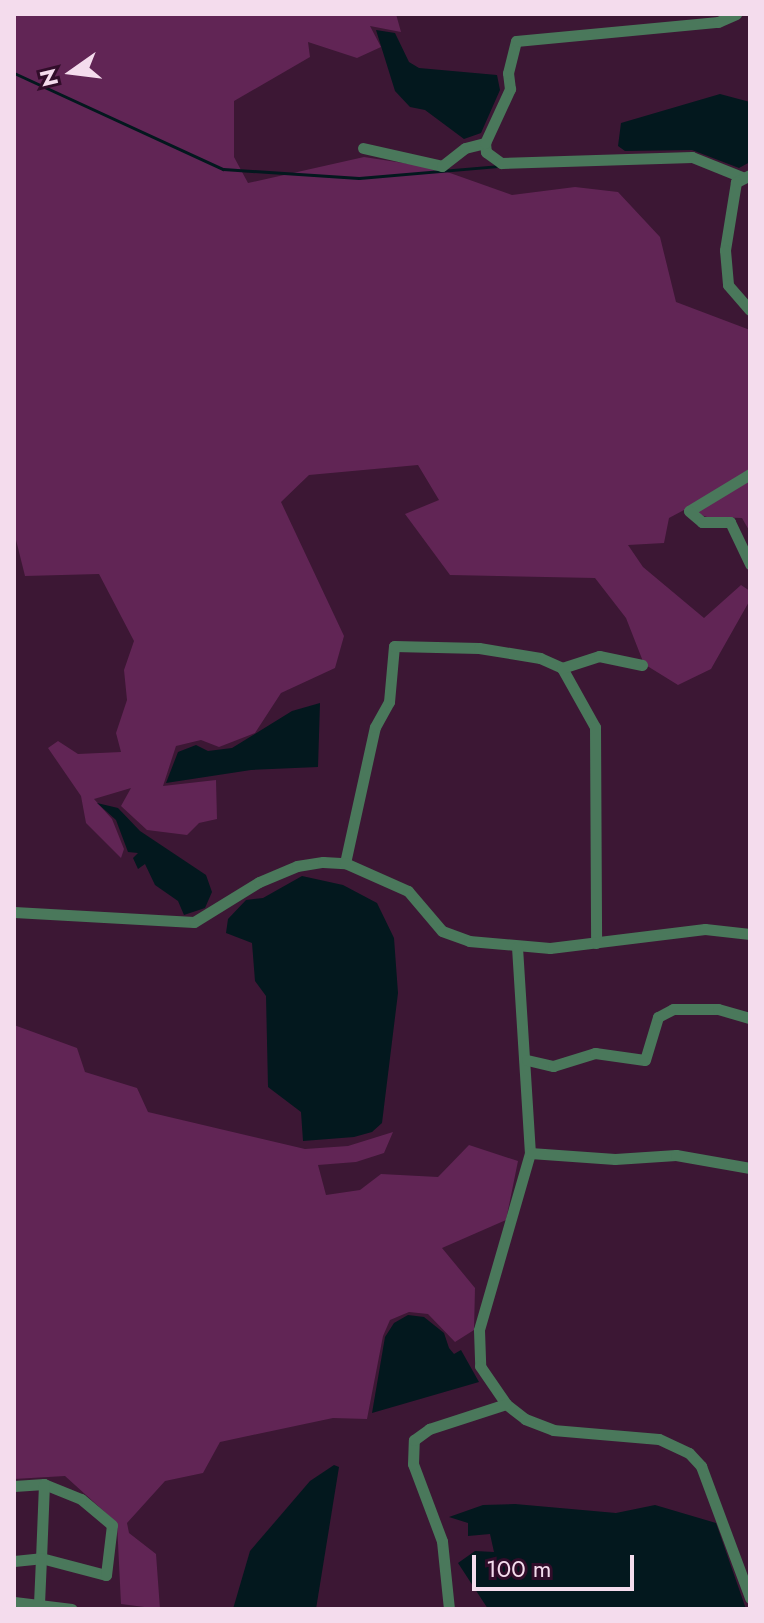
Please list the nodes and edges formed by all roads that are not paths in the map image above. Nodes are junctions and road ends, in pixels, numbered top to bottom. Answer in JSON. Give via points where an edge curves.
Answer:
{"nodes":[{"id":1,"x":736,"y":14,"type":"edge"},
{"id":2,"x":717,"y":18,"type":"edge"},
{"id":3,"x":485,"y":143,"type":"junction"},
{"id":4,"x":363,"y":148,"type":"dead end"},
{"id":5,"x":747,"y":175,"type":"edge"},
{"id":6,"x":750,"y":310,"type":"edge"},
{"id":7,"x":750,"y":474,"type":"edge"},
{"id":8,"x":750,"y":564,"type":"edge"},
{"id":9,"x":642,"y":665,"type":"dead end"},
{"id":10,"x":562,"y":668,"type":"junction"},
{"id":11,"x":345,"y":863,"type":"junction"},
{"id":12,"x":14,"y":912,"type":"edge"},
{"id":13,"x":750,"y":934,"type":"edge"},
{"id":14,"x":596,"y":943,"type":"junction"},
{"id":15,"x":517,"y":947,"type":"junction"},
{"id":16,"x":750,"y":1018,"type":"edge"},
{"id":17,"x":527,"y":1060,"type":"junction"},
{"id":18,"x":530,"y":1153,"type":"junction"},
{"id":19,"x":750,"y":1168,"type":"edge"},
{"id":20,"x":506,"y":1404,"type":"junction"},
{"id":21,"x":44,"y":1484,"type":"junction"},
{"id":22,"x":14,"y":1486,"type":"edge"},
{"id":23,"x":41,"y":1558,"type":"junction"},
{"id":24,"x":14,"y":1561,"type":"edge"},
{"id":25,"x":750,"y":1598,"type":"edge"},
{"id":26,"x":14,"y":1602,"type":"edge"},
{"id":27,"x":39,"y":1603,"type":"junction"},
{"id":28,"x":72,"y":1609,"type":"edge"},
{"id":29,"x":449,"y":1609,"type":"edge"}],
"edges":[{"from":1,"to":2,"type":"street"},
{"from":2,"to":3,"type":"street","via":[[516,41],[510,89]]},
{"from":3,"to":4,"type":"street","via":[[465,148],[442,166]]},
{"from":3,"to":5,"type":"street","via":[[486,152],[501,163],[692,157]]},
{"from":5,"to":6,"type":"street","via":[[736,182],[725,270],[733,293]]},
{"from":7,"to":8,"type":"street","via":[[689,511],[702,522],[730,522]]},
{"from":9,"to":10,"type":"street","via":[[599,656]]},
{"from":10,"to":11,"type":"street","via":[[540,658],[479,648],[394,646],[389,702],[375,727]]},
{"from":10,"to":14,"type":"street","via":[[595,727]]},
{"from":11,"to":12,"type":"street","via":[[297,866],[238,892],[194,922]]},
{"from":11,"to":15,"type":"street","via":[[408,891],[442,931],[469,941]]},
{"from":13,"to":14,"type":"street","via":[[705,929]]},
{"from":14,"to":15,"type":"street"},
{"from":15,"to":17,"type":"street"},
{"from":16,"to":17,"type":"street","via":[[718,1009],[673,1009],[658,1017],[645,1060],[595,1053],[553,1066]]},
{"from":17,"to":18,"type":"street"},
{"from":18,"to":19,"type":"street","via":[[615,1159],[676,1155]]},
{"from":18,"to":20,"type":"street","via":[[477,1348],[488,1381]]},
{"from":20,"to":25,"type":"street","via":[[553,1430],[659,1439],[689,1453],[701,1466]]},
{"from":20,"to":29,"type":"street","via":[[429,1429],[414,1440],[413,1464],[442,1541]]},
{"from":21,"to":22,"type":"street"},
{"from":21,"to":23,"type":"street"},
{"from":21,"to":23,"type":"street","via":[[81,1499],[112,1525],[106,1575]]},
{"from":23,"to":24,"type":"street"},
{"from":23,"to":27,"type":"street"},
{"from":26,"to":27,"type":"street"},
{"from":27,"to":28,"type":"street"}]}
